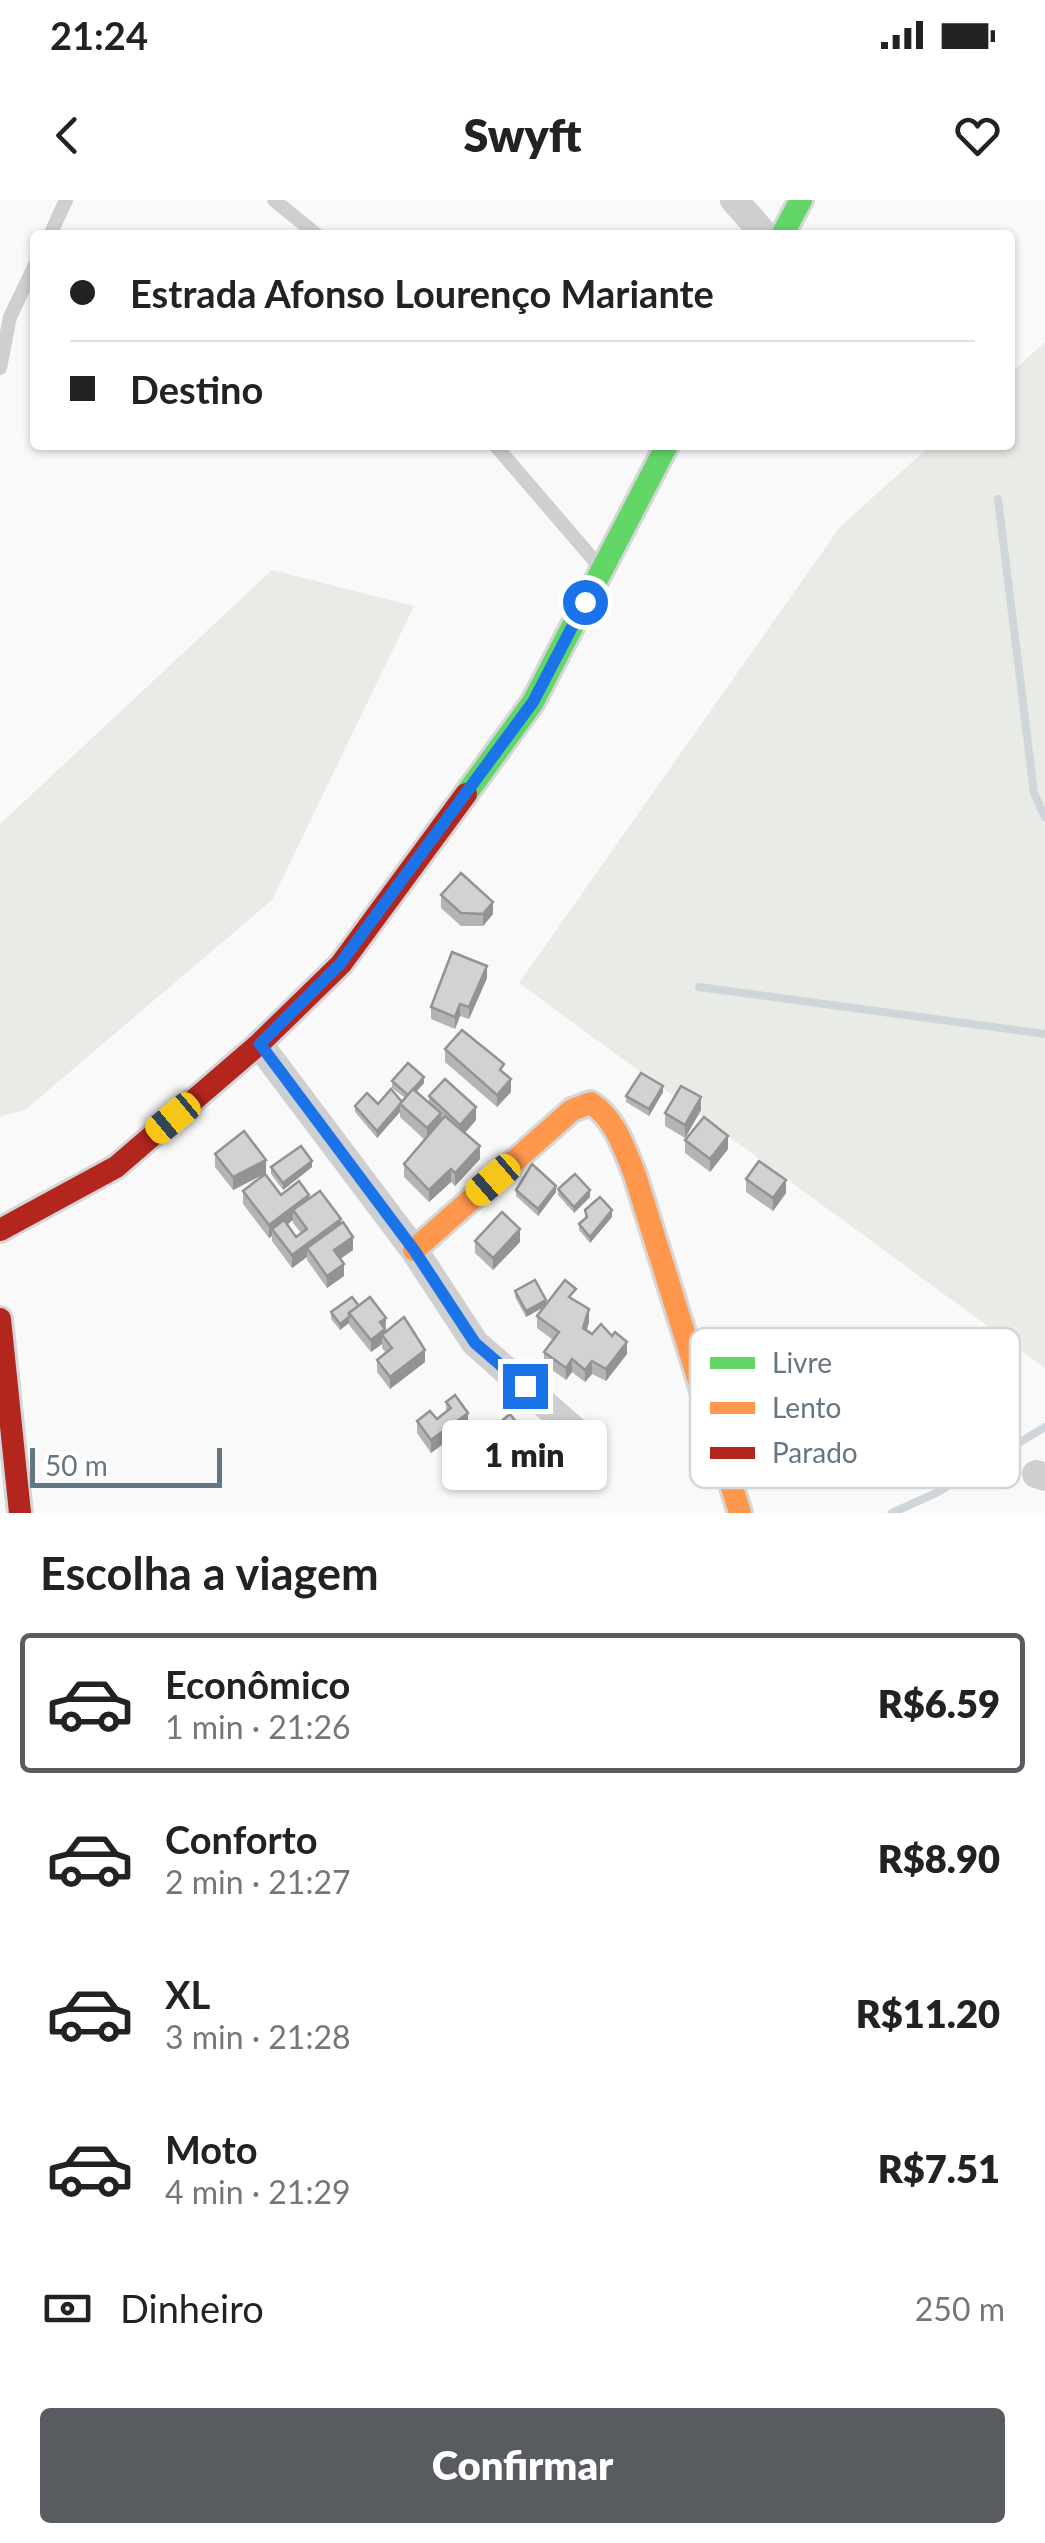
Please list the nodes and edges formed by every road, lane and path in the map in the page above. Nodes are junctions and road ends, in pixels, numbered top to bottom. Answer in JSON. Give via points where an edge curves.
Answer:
{"nodes":[{"id":1,"x":66,"y":200,"type":"edge"},
{"id":2,"x":274,"y":200,"type":"edge"},
{"id":3,"x":734,"y":200,"type":"edge"},
{"id":4,"x":801,"y":200,"type":"edge"},
{"id":5,"x":52,"y":230,"type":"edge"},
{"id":6,"x":311,"y":230,"type":"edge"},
{"id":7,"x":761,"y":230,"type":"edge"},
{"id":8,"x":785,"y":230,"type":"edge"},
{"id":9,"x":30,"y":275,"type":"edge"},
{"id":10,"x":0,"y":368,"type":"edge"},
{"id":11,"x":500,"y":450,"type":"edge"},
{"id":12,"x":664,"y":450,"type":"edge"},
{"id":13,"x":602,"y":569,"type":"junction"},
{"id":14,"x":260,"y":1044,"type":"junction"},
{"id":15,"x":0,"y":1230,"type":"edge"},
{"id":16,"x":414,"y":1250,"type":"junction"},
{"id":17,"x":0,"y":1319,"type":"edge"},
{"id":18,"x":690,"y":1353,"type":"edge"},
{"id":19,"x":574,"y":1430,"type":"dead end"},
{"id":20,"x":732,"y":1488,"type":"edge"},
{"id":21,"x":20,"y":1513,"type":"edge"},
{"id":22,"x":740,"y":1513,"type":"edge"}],
"edges":[{"from":1,"to":5,"type":"lane"},
{"from":2,"to":6,"type":"lane"},
{"from":3,"to":7,"type":"street"},
{"from":4,"to":8,"type":"main road"},
{"from":9,"to":10,"type":"lane","via":[[10,317]]},
{"from":11,"to":13,"type":"lane"},
{"from":12,"to":13,"type":"main road"},
{"from":13,"to":14,"type":"main road","via":[[533,702],[340,964]]},
{"from":14,"to":15,"type":"main road","via":[[116,1166]]},
{"from":14,"to":16,"type":"street"},
{"from":16,"to":18,"type":"main road","via":[[572,1110],[591,1104],[615,1128],[635,1176]]},
{"from":16,"to":19,"type":"street","via":[[475,1343]]},
{"from":17,"to":21,"type":"main road"},
{"from":20,"to":22,"type":"main road"}]}
